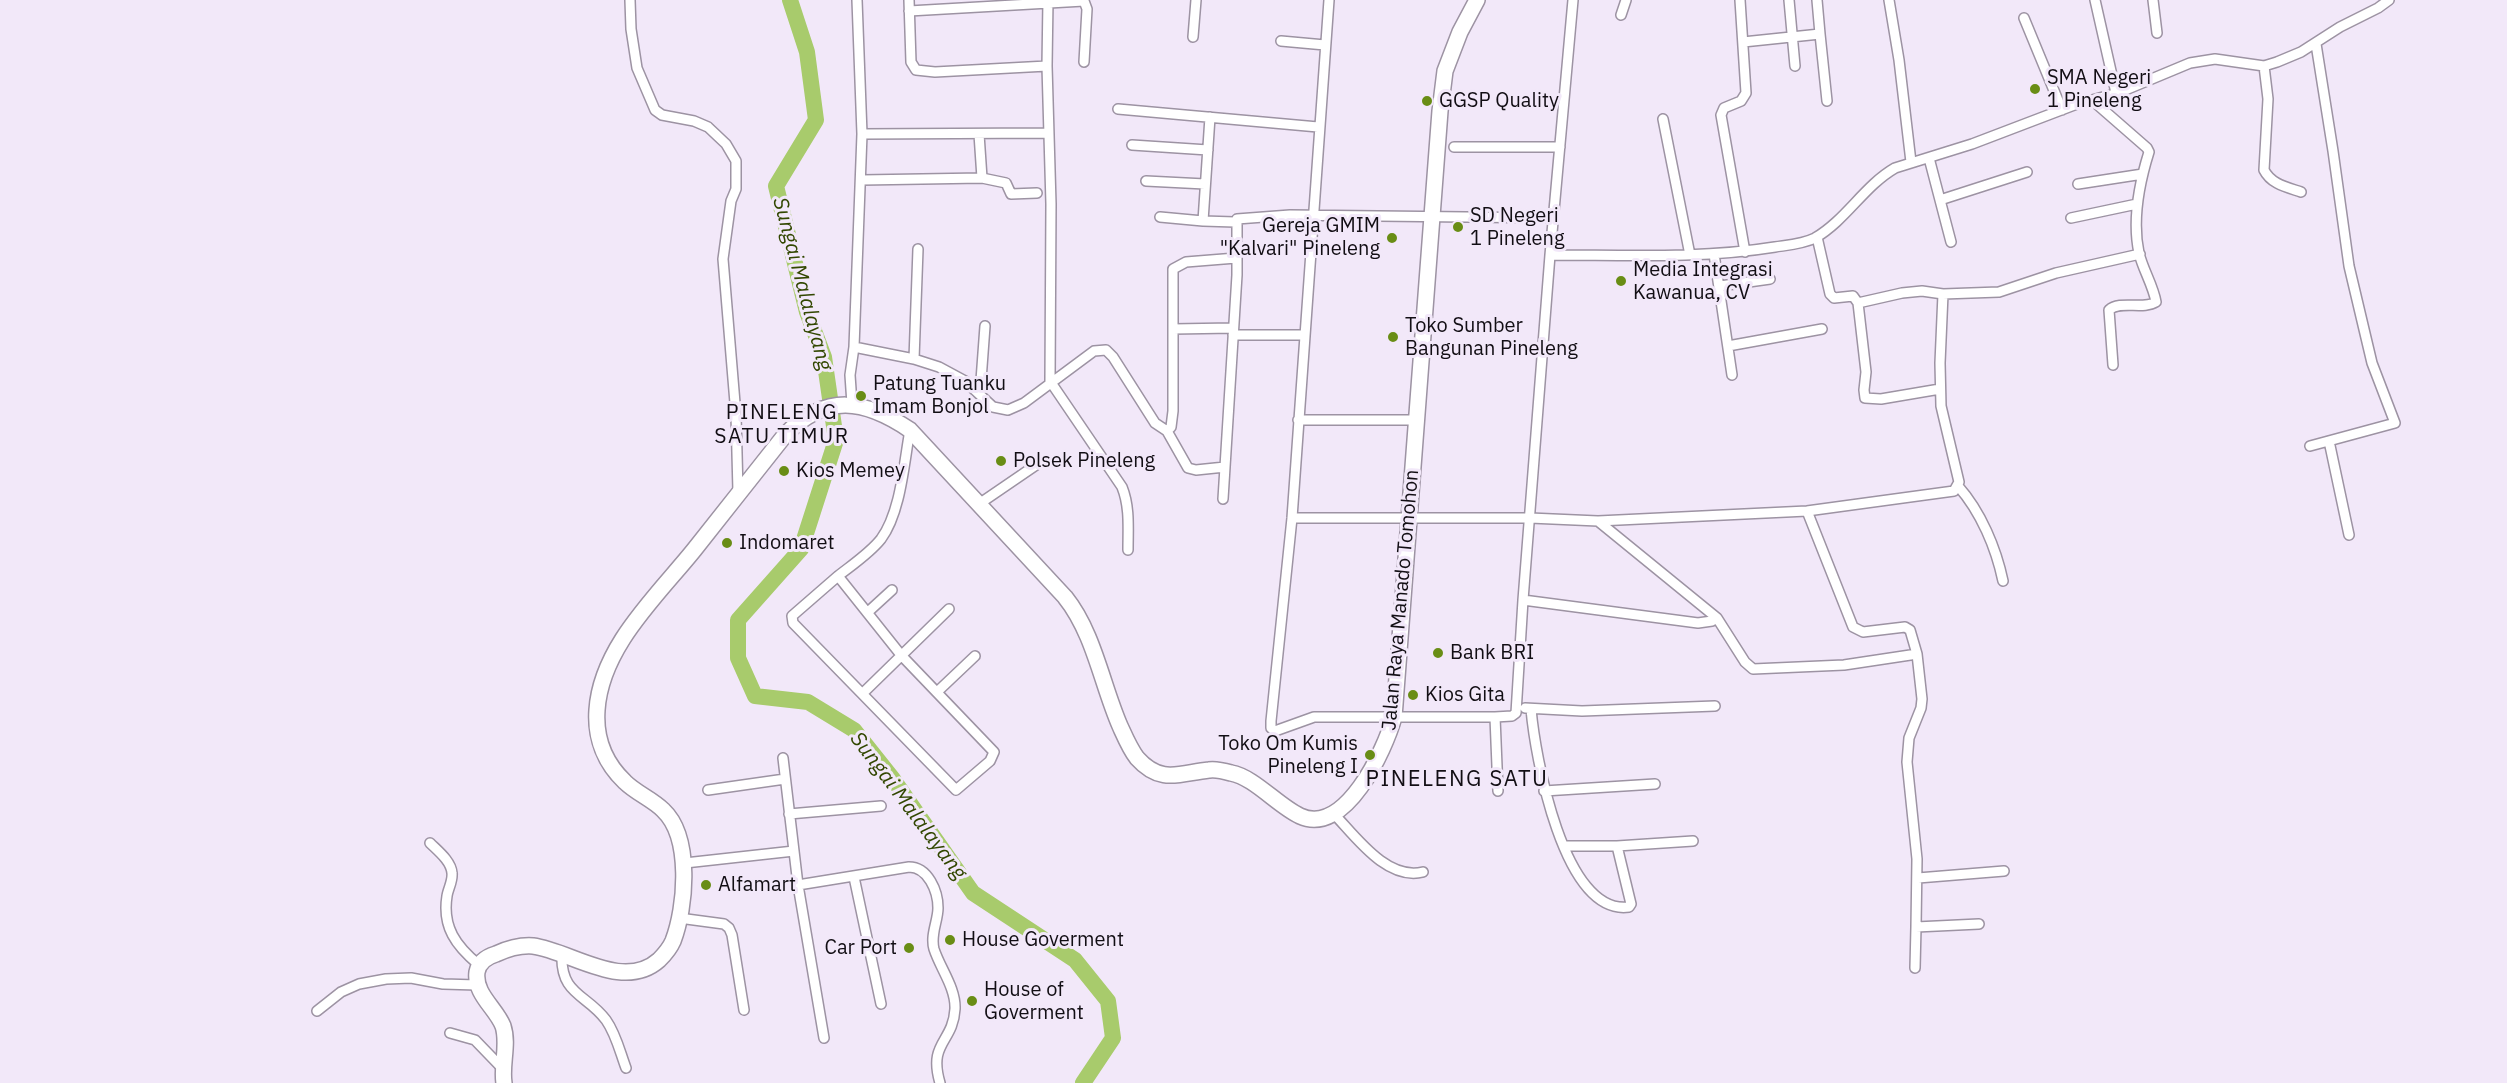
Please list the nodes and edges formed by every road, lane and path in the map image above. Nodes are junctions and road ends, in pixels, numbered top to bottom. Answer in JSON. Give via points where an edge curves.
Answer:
{"nodes":[{"id":1,"x":630,"y":0,"type":"edge"},
{"id":2,"x":857,"y":0,"type":"edge"},
{"id":3,"x":909,"y":0,"type":"edge"},
{"id":4,"x":1196,"y":0,"type":"edge"},
{"id":5,"x":1329,"y":0,"type":"edge"},
{"id":6,"x":1477,"y":0,"type":"edge"},
{"id":7,"x":1573,"y":0,"type":"edge"},
{"id":8,"x":1626,"y":0,"type":"edge"},
{"id":9,"x":1740,"y":0,"type":"edge"},
{"id":10,"x":1789,"y":0,"type":"edge"},
{"id":11,"x":1817,"y":0,"type":"edge"},
{"id":12,"x":1888,"y":0,"type":"edge"},
{"id":13,"x":2095,"y":0,"type":"edge"},
{"id":14,"x":2153,"y":0,"type":"edge"},
{"id":15,"x":2389,"y":0,"type":"edge"},
{"id":16,"x":1048,"y":1,"type":"edge"},
{"id":17,"x":909,"y":10,"type":"junction"},
{"id":18,"x":1621,"y":15,"type":"dead end"},
{"id":19,"x":2024,"y":18,"type":"dead end"},
{"id":20,"x":2157,"y":33,"type":"dead end"},
{"id":21,"x":1820,"y":34,"type":"junction"},
{"id":22,"x":1193,"y":37,"type":"dead end"},
{"id":23,"x":1793,"y":37,"type":"junction"},
{"id":24,"x":1281,"y":40,"type":"dead end"},
{"id":25,"x":1743,"y":42,"type":"junction"},
{"id":26,"x":2316,"y":44,"type":"junction"},
{"id":27,"x":1325,"y":45,"type":"junction"},
{"id":28,"x":1084,"y":62,"type":"dead end"},
{"id":29,"x":1047,"y":66,"type":"junction"},
{"id":30,"x":1795,"y":66,"type":"dead end"},
{"id":31,"x":2264,"y":66,"type":"junction"},
{"id":32,"x":2116,"y":93,"type":"junction"},
{"id":33,"x":2092,"y":100,"type":"junction"},
{"id":34,"x":1827,"y":101,"type":"dead end"},
{"id":35,"x":1118,"y":109,"type":"dead end"},
{"id":36,"x":2062,"y":110,"type":"junction"},
{"id":37,"x":1210,"y":117,"type":"junction"},
{"id":38,"x":1663,"y":119,"type":"dead end"},
{"id":39,"x":1318,"y":127,"type":"junction"},
{"id":40,"x":1048,"y":133,"type":"junction"},
{"id":41,"x":862,"y":134,"type":"junction"},
{"id":42,"x":979,"y":134,"type":"junction"},
{"id":43,"x":1132,"y":145,"type":"dead end"},
{"id":44,"x":1454,"y":147,"type":"dead end"},
{"id":45,"x":1560,"y":147,"type":"junction"},
{"id":46,"x":1208,"y":150,"type":"junction"},
{"id":47,"x":1929,"y":158,"type":"junction"},
{"id":48,"x":1911,"y":162,"type":"junction"},
{"id":49,"x":2027,"y":172,"type":"dead end"},
{"id":50,"x":2144,"y":174,"type":"junction"},
{"id":51,"x":982,"y":178,"type":"junction"},
{"id":52,"x":862,"y":180,"type":"junction"},
{"id":53,"x":1146,"y":181,"type":"dead end"},
{"id":54,"x":2078,"y":183,"type":"dead end"},
{"id":55,"x":1205,"y":184,"type":"junction"},
{"id":56,"x":2301,"y":192,"type":"dead end"},
{"id":57,"x":1037,"y":193,"type":"dead end"},
{"id":58,"x":1940,"y":200,"type":"junction"},
{"id":59,"x":2137,"y":204,"type":"junction"},
{"id":60,"x":1314,"y":216,"type":"junction"},
{"id":61,"x":1160,"y":217,"type":"dead end"},
{"id":62,"x":1432,"y":218,"type":"junction"},
{"id":63,"x":1554,"y":218,"type":"junction"},
{"id":64,"x":2071,"y":218,"type":"dead end"},
{"id":65,"x":1203,"y":221,"type":"junction"},
{"id":66,"x":1235,"y":222,"type":"junction"},
{"id":67,"x":1817,"y":237,"type":"junction"},
{"id":68,"x":1951,"y":242,"type":"dead end"},
{"id":69,"x":918,"y":249,"type":"dead end"},
{"id":70,"x":1745,"y":252,"type":"junction"},
{"id":71,"x":1714,"y":254,"type":"junction"},
{"id":72,"x":2140,"y":254,"type":"junction"},
{"id":73,"x":1550,"y":255,"type":"junction"},
{"id":74,"x":1690,"y":255,"type":"junction"},
{"id":75,"x":1236,"y":258,"type":"junction"},
{"id":76,"x":1770,"y":279,"type":"dead end"},
{"id":77,"x":1720,"y":286,"type":"junction"},
{"id":78,"x":1943,"y":294,"type":"junction"},
{"id":79,"x":1858,"y":303,"type":"junction"},
{"id":80,"x":985,"y":326,"type":"dead end"},
{"id":81,"x":1173,"y":329,"type":"junction"},
{"id":82,"x":1822,"y":329,"type":"dead end"},
{"id":83,"x":1233,"y":331,"type":"junction"},
{"id":84,"x":1305,"y":334,"type":"junction"},
{"id":85,"x":1728,"y":346,"type":"junction"},
{"id":86,"x":854,"y":347,"type":"junction"},
{"id":87,"x":914,"y":359,"type":"junction"},
{"id":88,"x":2114,"y":365,"type":"dead end"},
{"id":89,"x":1732,"y":375,"type":"dead end"},
{"id":90,"x":1050,"y":381,"type":"junction"},
{"id":91,"x":1940,"y":389,"type":"junction"},
{"id":92,"x":980,"y":394,"type":"junction"},
{"id":93,"x":847,"y":404,"type":"junction"},
{"id":94,"x":1298,"y":420,"type":"junction"},
{"id":95,"x":1417,"y":420,"type":"junction"},
{"id":96,"x":910,"y":430,"type":"junction"},
{"id":97,"x":1167,"y":431,"type":"junction"},
{"id":98,"x":2329,"y":441,"type":"junction"},
{"id":99,"x":2310,"y":446,"type":"dead end"},
{"id":100,"x":1039,"y":463,"type":"dead end"},
{"id":101,"x":1224,"y":467,"type":"junction"},
{"id":102,"x":1958,"y":486,"type":"junction"},
{"id":103,"x":738,"y":493,"type":"junction"},
{"id":104,"x":1222,"y":499,"type":"dead end"},
{"id":105,"x":979,"y":504,"type":"junction"},
{"id":106,"x":1807,"y":511,"type":"junction"},
{"id":107,"x":1410,"y":517,"type":"junction"},
{"id":108,"x":1292,"y":518,"type":"junction"},
{"id":109,"x":1530,"y":518,"type":"junction"},
{"id":110,"x":1598,"y":521,"type":"junction"},
{"id":111,"x":2349,"y":536,"type":"dead end"},
{"id":112,"x":1128,"y":550,"type":"dead end"},
{"id":113,"x":838,"y":576,"type":"junction"},
{"id":114,"x":2003,"y":581,"type":"dead end"},
{"id":115,"x":892,"y":590,"type":"dead end"},
{"id":116,"x":1523,"y":600,"type":"junction"},
{"id":117,"x":949,"y":609,"type":"dead end"},
{"id":118,"x":868,"y":612,"type":"junction"},
{"id":119,"x":1717,"y":618,"type":"junction"},
{"id":120,"x":1917,"y":654,"type":"junction"},
{"id":121,"x":901,"y":655,"type":"junction"},
{"id":122,"x":975,"y":656,"type":"dead end"},
{"id":123,"x":937,"y":692,"type":"junction"},
{"id":124,"x":863,"y":693,"type":"junction"},
{"id":125,"x":1714,"y":706,"type":"dead end"},
{"id":126,"x":1517,"y":707,"type":"junction"},
{"id":127,"x":1531,"y":709,"type":"junction"},
{"id":128,"x":1394,"y":717,"type":"junction"},
{"id":129,"x":1495,"y":717,"type":"junction"},
{"id":130,"x":783,"y":758,"type":"dead end"},
{"id":131,"x":785,"y":779,"type":"junction"},
{"id":132,"x":1655,"y":784,"type":"dead end"},
{"id":133,"x":708,"y":790,"type":"dead end"},
{"id":134,"x":1498,"y":791,"type":"dead end"},
{"id":135,"x":1544,"y":791,"type":"junction"},
{"id":136,"x":880,"y":806,"type":"dead end"},
{"id":137,"x":789,"y":814,"type":"junction"},
{"id":138,"x":1334,"y":814,"type":"junction"},
{"id":139,"x":1693,"y":842,"type":"dead end"},
{"id":140,"x":430,"y":843,"type":"dead end"},
{"id":141,"x":1565,"y":846,"type":"junction"},
{"id":142,"x":1617,"y":846,"type":"junction"},
{"id":143,"x":794,"y":851,"type":"junction"},
{"id":144,"x":685,"y":863,"type":"junction"},
{"id":145,"x":2004,"y":871,"type":"dead end"},
{"id":146,"x":1423,"y":872,"type":"dead end"},
{"id":147,"x":854,"y":877,"type":"junction"},
{"id":148,"x":1918,"y":878,"type":"junction"},
{"id":149,"x":798,"y":885,"type":"junction"},
{"id":150,"x":679,"y":918,"type":"junction"},
{"id":151,"x":1978,"y":924,"type":"dead end"},
{"id":152,"x":1916,"y":927,"type":"junction"},
{"id":153,"x":562,"y":954,"type":"junction"},
{"id":154,"x":479,"y":964,"type":"junction"},
{"id":155,"x":1915,"y":968,"type":"dead end"},
{"id":156,"x":477,"y":985,"type":"junction"},
{"id":157,"x":881,"y":1004,"type":"dead end"},
{"id":158,"x":744,"y":1010,"type":"dead end"},
{"id":159,"x":317,"y":1011,"type":"dead end"},
{"id":160,"x":450,"y":1033,"type":"dead end"},
{"id":161,"x":824,"y":1038,"type":"dead end"},
{"id":162,"x":626,"y":1068,"type":"dead end"},
{"id":163,"x":504,"y":1076,"type":"edge"},
{"id":164,"x":940,"y":1083,"type":"edge"}],
"edges":[{"from":1,"to":103,"type":"street","via":[[638,68],[655,110],[708,127],[726,144],[736,161],[736,189],[723,259]]},
{"from":2,"to":41,"type":"street"},
{"from":3,"to":17,"type":"street"},
{"from":4,"to":22,"type":"street"},
{"from":5,"to":27,"type":"street"},
{"from":6,"to":62,"type":"highway","name":"Jalan Raya Manado Tomohon","via":[[1445,71]]},
{"from":7,"to":45,"type":"street"},
{"from":8,"to":18,"type":"street"},
{"from":9,"to":25,"type":"street"},
{"from":10,"to":23,"type":"street"},
{"from":11,"to":21,"type":"street"},
{"from":12,"to":48,"type":"street"},
{"from":13,"to":32,"type":"street"},
{"from":14,"to":20,"type":"street"},
{"from":15,"to":26,"type":"street"},
{"from":16,"to":17,"type":"street"},
{"from":16,"to":28,"type":"street","via":[[1086,4]]},
{"from":16,"to":29,"type":"street"},
{"from":17,"to":29,"type":"street","via":[[911,62],[916,70]]},
{"from":19,"to":36,"type":"street"},
{"from":21,"to":23,"type":"street"},
{"from":21,"to":34,"type":"street"},
{"from":23,"to":25,"type":"street"},
{"from":23,"to":30,"type":"street"},
{"from":24,"to":27,"type":"street"},
{"from":25,"to":70,"type":"street","via":[[1746,93],[1741,101],[1724,108],[1721,115]]},
{"from":26,"to":31,"type":"street"},
{"from":26,"to":98,"type":"street","via":[[2349,266],[2372,363],[2395,423]]},
{"from":27,"to":39,"type":"street"},
{"from":29,"to":40,"type":"street"},
{"from":31,"to":32,"type":"street","via":[[2209,59],[2172,69]]},
{"from":31,"to":56,"type":"street","via":[[2268,99],[2264,170],[2267,178]]},
{"from":32,"to":33,"type":"street"},
{"from":33,"to":36,"type":"street"},
{"from":33,"to":50,"type":"street","via":[[2147,148]]},
{"from":35,"to":37,"type":"street"},
{"from":36,"to":47,"type":"street"},
{"from":37,"to":39,"type":"street"},
{"from":37,"to":46,"type":"street"},
{"from":38,"to":74,"type":"street"},
{"from":39,"to":60,"type":"street"},
{"from":40,"to":42,"type":"street"},
{"from":40,"to":90,"type":"street"},
{"from":41,"to":42,"type":"street"},
{"from":41,"to":52,"type":"street"},
{"from":42,"to":51,"type":"street"},
{"from":43,"to":46,"type":"street"},
{"from":44,"to":45,"type":"street"},
{"from":45,"to":63,"type":"street"},
{"from":46,"to":55,"type":"street"},
{"from":47,"to":48,"type":"street"},
{"from":47,"to":58,"type":"street"},
{"from":48,"to":67,"type":"street","via":[[1884,175]]},
{"from":49,"to":58,"type":"street"},
{"from":50,"to":54,"type":"street"},
{"from":50,"to":59,"type":"street"},
{"from":51,"to":52,"type":"street"},
{"from":51,"to":57,"type":"street","via":[[1006,183],[1011,194]]},
{"from":52,"to":86,"type":"street"},
{"from":53,"to":55,"type":"street"},
{"from":55,"to":65,"type":"street"},
{"from":58,"to":68,"type":"street"},
{"from":59,"to":64,"type":"street"},
{"from":59,"to":72,"type":"street"},
{"from":60,"to":62,"type":"street"},
{"from":60,"to":66,"type":"street","via":[[1245,217]]},
{"from":60,"to":84,"type":"street"},
{"from":61,"to":65,"type":"street"},
{"from":62,"to":63,"type":"street"},
{"from":62,"to":95,"type":"highway","name":"Jalan Raya Manado Tomohon"},
{"from":63,"to":73,"type":"street"},
{"from":65,"to":66,"type":"street"},
{"from":66,"to":75,"type":"street"},
{"from":67,"to":70,"type":"street"},
{"from":67,"to":79,"type":"street","via":[[1830,294],[1853,296]]},
{"from":69,"to":87,"type":"street"},
{"from":70,"to":71,"type":"street"},
{"from":71,"to":74,"type":"street"},
{"from":71,"to":77,"type":"street"},
{"from":72,"to":78,"type":"street","via":[[2056,273],[1999,292]]},
{"from":72,"to":88,"type":"street","via":[[2156,302],[2109,310]]},
{"from":73,"to":74,"type":"street"},
{"from":73,"to":109,"type":"street"},
{"from":75,"to":81,"type":"street","via":[[1186,262],[1173,269]]},
{"from":75,"to":83,"type":"street"},
{"from":76,"to":77,"type":"street"},
{"from":77,"to":85,"type":"street"},
{"from":78,"to":79,"type":"street","via":[[1902,293]]},
{"from":78,"to":91,"type":"street"},
{"from":79,"to":91,"type":"street","via":[[1865,398]]},
{"from":80,"to":92,"type":"street"},
{"from":81,"to":83,"type":"street"},
{"from":81,"to":97,"type":"street","via":[[1172,423]]},
{"from":82,"to":85,"type":"street"},
{"from":83,"to":84,"type":"street"},
{"from":83,"to":101,"type":"street"},
{"from":84,"to":94,"type":"street"},
{"from":85,"to":89,"type":"street"},
{"from":86,"to":87,"type":"street"},
{"from":86,"to":93,"type":"street"},
{"from":87,"to":92,"type":"street","via":[[953,374]]},
{"from":90,"to":92,"type":"street","via":[[1024,403],[1008,410],[993,406]]},
{"from":90,"to":97,"type":"street","via":[[1094,351],[1106,350],[1155,423]]},
{"from":90,"to":112,"type":"street","via":[[1122,487],[1128,515]]},
{"from":91,"to":102,"type":"street"},
{"from":93,"to":96,"type":"highway","via":[[887,415]]},
{"from":93,"to":103,"type":"highway","via":[[800,419]]},
{"from":94,"to":95,"type":"street"},
{"from":94,"to":108,"type":"street"},
{"from":95,"to":107,"type":"highway","name":"Jalan Raya Manado Tomohon"},
{"from":96,"to":105,"type":"highway"},
{"from":96,"to":113,"type":"street","via":[[896,502],[886,530],[880,540]]},
{"from":97,"to":101,"type":"street","via":[[1188,468]]},
{"from":98,"to":99,"type":"street"},
{"from":98,"to":111,"type":"street"},
{"from":100,"to":105,"type":"street"},
{"from":101,"to":104,"type":"street"},
{"from":102,"to":106,"type":"street","via":[[1954,490]]},
{"from":102,"to":114,"type":"street","via":[[1985,530]]},
{"from":103,"to":144,"type":"highway","via":[[624,639],[607,667],[597,710],[603,756],[625,782],[664,811],[682,844]]},
{"from":105,"to":138,"type":"highway","via":[[1073,608],[1124,734],[1145,766],[1168,776],[1211,770],[1236,774],[1300,816],[1317,819]]},
{"from":106,"to":110,"type":"street"},
{"from":106,"to":120,"type":"street","via":[[1850,624],[1863,632],[1908,627]]},
{"from":107,"to":108,"type":"street"},
{"from":107,"to":109,"type":"street"},
{"from":107,"to":128,"type":"highway","name":"Jalan Raya Manado Tomohon"},
{"from":108,"to":128,"type":"street","via":[[1271,728],[1281,730],[1314,717]]},
{"from":109,"to":110,"type":"street"},
{"from":109,"to":116,"type":"street"},
{"from":110,"to":119,"type":"street"},
{"from":113,"to":118,"type":"street"},
{"from":113,"to":124,"type":"street","via":[[792,620]]},
{"from":115,"to":118,"type":"street"},
{"from":116,"to":119,"type":"street","via":[[1698,623]]},
{"from":116,"to":126,"type":"street"},
{"from":117,"to":121,"type":"street"},
{"from":118,"to":121,"type":"street"},
{"from":119,"to":120,"type":"street","via":[[1753,669],[1844,665]]},
{"from":120,"to":148,"type":"street","via":[[1922,704],[1909,738],[1907,768]]},
{"from":121,"to":123,"type":"street"},
{"from":121,"to":124,"type":"street"},
{"from":122,"to":123,"type":"street"},
{"from":123,"to":124,"type":"street","via":[[994,752],[990,761],[956,790]]},
{"from":125,"to":127,"type":"street","via":[[1603,711]]},
{"from":126,"to":127,"type":"street"},
{"from":126,"to":129,"type":"street","via":[[1512,716]]},
{"from":127,"to":135,"type":"street"},
{"from":128,"to":129,"type":"street"},
{"from":128,"to":138,"type":"highway","name":"Jalan Raya Manado Tomohon","via":[[1377,762]]},
{"from":129,"to":134,"type":"street"},
{"from":130,"to":131,"type":"street"},
{"from":131,"to":133,"type":"street"},
{"from":131,"to":137,"type":"street"},
{"from":132,"to":135,"type":"street"},
{"from":135,"to":141,"type":"street"},
{"from":136,"to":137,"type":"street"},
{"from":137,"to":143,"type":"street"},
{"from":138,"to":146,"type":"street","via":[[1383,862],[1406,874]]},
{"from":139,"to":142,"type":"street"},
{"from":140,"to":154,"type":"street","via":[[452,872],[445,919],[457,944]]},
{"from":141,"to":142,"type":"street"},
{"from":141,"to":142,"type":"street","via":[[1587,889],[1611,906],[1629,907]]},
{"from":143,"to":144,"type":"street"},
{"from":143,"to":149,"type":"street"},
{"from":144,"to":150,"type":"highway"},
{"from":145,"to":148,"type":"street"},
{"from":147,"to":149,"type":"street"},
{"from":147,"to":157,"type":"street"},
{"from":147,"to":164,"type":"street","via":[[918,867],[928,877],[938,907],[934,948],[955,1008],[936,1053]]},
{"from":148,"to":152,"type":"street"},
{"from":149,"to":161,"type":"street"},
{"from":150,"to":153,"type":"highway","via":[[670,948],[644,969],[612,971]]},
{"from":150,"to":158,"type":"street","via":[[729,928]]},
{"from":151,"to":152,"type":"street"},
{"from":152,"to":155,"type":"street"},
{"from":153,"to":154,"type":"highway","via":[[519,947]]},
{"from":153,"to":162,"type":"street","via":[[561,970],[566,981],[612,1028]]},
{"from":154,"to":156,"type":"highway"},
{"from":156,"to":159,"type":"street","via":[[411,978],[359,984],[341,992]]},
{"from":156,"to":163,"type":"highway","via":[[503,1026]]},
{"from":160,"to":163,"type":"street","via":[[475,1040]]}]}
